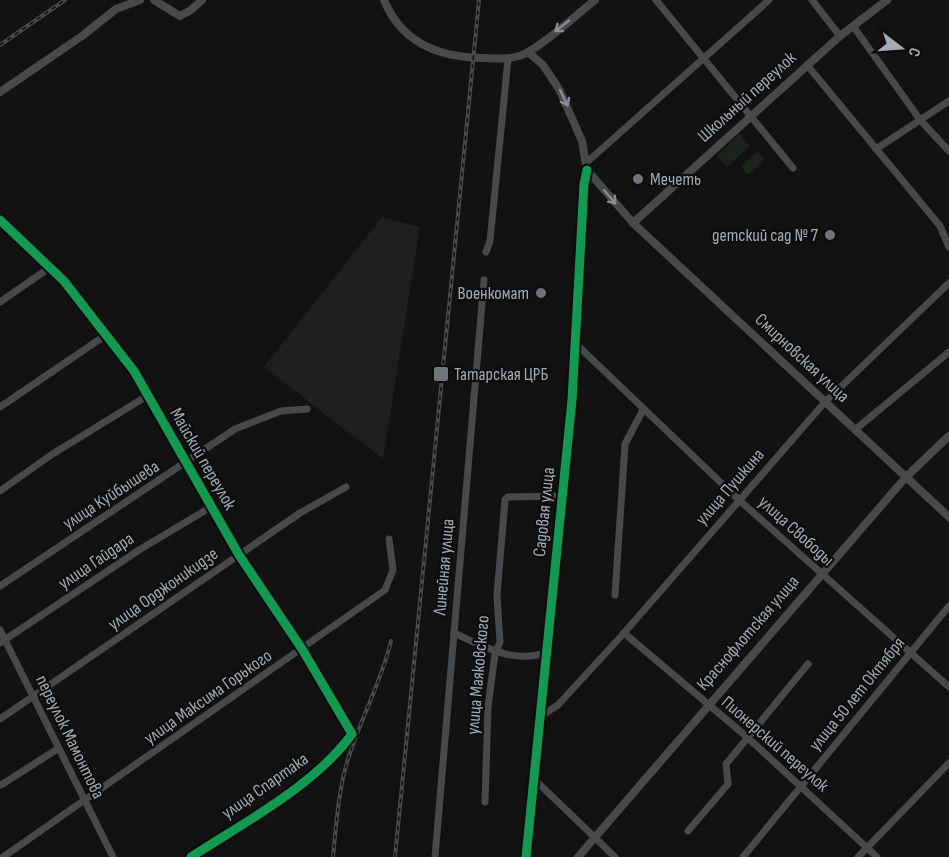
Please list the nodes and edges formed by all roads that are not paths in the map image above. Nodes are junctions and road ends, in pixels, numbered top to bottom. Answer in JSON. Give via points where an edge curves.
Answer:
{"nodes":[{"id":1,"x":140,"y":0,"type":"edge"},
{"id":2,"x":154,"y":0,"type":"edge"},
{"id":3,"x":202,"y":0,"type":"edge"},
{"id":4,"x":378,"y":0,"type":"edge"},
{"id":5,"x":384,"y":0,"type":"edge"},
{"id":6,"x":595,"y":0,"type":"edge"},
{"id":7,"x":656,"y":0,"type":"edge"},
{"id":8,"x":770,"y":0,"type":"edge"},
{"id":9,"x":812,"y":0,"type":"edge"},
{"id":10,"x":887,"y":0,"type":"edge"},
{"id":11,"x":389,"y":12,"type":"junction"},
{"id":12,"x":853,"y":26,"type":"junction"},
{"id":13,"x":840,"y":36,"type":"junction"},
{"id":14,"x":528,"y":52,"type":"junction"},
{"id":15,"x":508,"y":59,"type":"junction"},
{"id":16,"x":702,"y":59,"type":"junction"},
{"id":17,"x":807,"y":65,"type":"junction"},
{"id":18,"x":0,"y":92,"type":"edge"},
{"id":19,"x":949,"y":101,"type":"edge"},
{"id":20,"x":750,"y":116,"type":"junction"},
{"id":21,"x":921,"y":121,"type":"junction"},
{"id":22,"x":876,"y":149,"type":"junction"},
{"id":23,"x":949,"y":151,"type":"edge"},
{"id":24,"x":587,"y":167,"type":"junction"},
{"id":25,"x":793,"y":168,"type":"dead end"},
{"id":26,"x":0,"y":220,"type":"edge"},
{"id":27,"x":633,"y":223,"type":"junction"},
{"id":28,"x":949,"y":247,"type":"edge"},
{"id":29,"x":486,"y":252,"type":"dead end"},
{"id":30,"x":49,"y":268,"type":"junction"},
{"id":31,"x":484,"y":280,"type":"dead end"},
{"id":32,"x":949,"y":283,"type":"edge"},
{"id":33,"x":0,"y":302,"type":"edge"},
{"id":34,"x":106,"y":335,"type":"junction"},
{"id":35,"x":574,"y":342,"type":"junction"},
{"id":36,"x":949,"y":352,"type":"edge"},
{"id":37,"x":147,"y":396,"type":"junction"},
{"id":38,"x":825,"y":402,"type":"junction"},
{"id":39,"x":0,"y":407,"type":"edge"},
{"id":40,"x":307,"y":409,"type":"dead end"},
{"id":41,"x":643,"y":410,"type":"junction"},
{"id":42,"x":856,"y":429,"type":"junction"},
{"id":43,"x":949,"y":436,"type":"edge"},
{"id":44,"x":187,"y":463,"type":"junction"},
{"id":45,"x":906,"y":477,"type":"junction"},
{"id":46,"x":346,"y":487,"type":"dead end"},
{"id":47,"x":0,"y":491,"type":"edge"},
{"id":48,"x":561,"y":496,"type":"junction"},
{"id":49,"x":738,"y":499,"type":"junction"},
{"id":50,"x":211,"y":507,"type":"junction"},
{"id":51,"x":949,"y":517,"type":"edge"},
{"id":52,"x":389,"y":539,"type":"dead end"},
{"id":53,"x":239,"y":555,"type":"junction"},
{"id":54,"x":821,"y":574,"type":"junction"},
{"id":55,"x":0,"y":586,"type":"edge"},
{"id":56,"x":615,"y":595,"type":"dead end"},
{"id":57,"x":949,"y":606,"type":"edge"},
{"id":58,"x":0,"y":630,"type":"edge"},
{"id":59,"x":454,"y":633,"type":"junction"},
{"id":60,"x":624,"y":633,"type":"junction"},
{"id":61,"x":3,"y":641,"type":"edge"},
{"id":62,"x":302,"y":649,"type":"junction"},
{"id":63,"x":496,"y":651,"type":"junction"},
{"id":64,"x":547,"y":652,"type":"junction"},
{"id":65,"x":911,"y":653,"type":"junction"},
{"id":66,"x":808,"y":664,"type":"dead end"},
{"id":67,"x":949,"y":687,"type":"edge"},
{"id":68,"x":34,"y":697,"type":"junction"},
{"id":69,"x":707,"y":705,"type":"junction"},
{"id":70,"x":540,"y":716,"type":"junction"},
{"id":71,"x":0,"y":719,"type":"edge"},
{"id":72,"x":351,"y":734,"type":"joint"},
{"id":73,"x":747,"y":737,"type":"junction"},
{"id":74,"x":59,"y":748,"type":"junction"},
{"id":75,"x":949,"y":763,"type":"edge"},
{"id":76,"x":534,"y":779,"type":"junction"},
{"id":77,"x":1,"y":785,"type":"edge"},
{"id":78,"x":802,"y":786,"type":"junction"},
{"id":79,"x":85,"y":801,"type":"junction"},
{"id":80,"x":485,"y":802,"type":"dead end"},
{"id":81,"x":688,"y":831,"type":"dead end"},
{"id":82,"x":594,"y":838,"type":"junction"},
{"id":83,"x":867,"y":848,"type":"junction"},
{"id":84,"x":3,"y":857,"type":"edge"},
{"id":85,"x":113,"y":857,"type":"edge"},
{"id":86,"x":191,"y":857,"type":"edge"},
{"id":87,"x":435,"y":857,"type":"edge"},
{"id":88,"x":526,"y":857,"type":"edge"},
{"id":89,"x":578,"y":857,"type":"edge"},
{"id":90,"x":615,"y":857,"type":"edge"},
{"id":91,"x":743,"y":857,"type":"edge"},
{"id":92,"x":858,"y":857,"type":"edge"},
{"id":93,"x":877,"y":857,"type":"edge"}],
"edges":[{"from":1,"to":18,"type":"street","via":[[116,9]]},
{"from":2,"to":3,"type":"street","via":[[180,16]]},
{"from":4,"to":11,"type":"street"},
{"from":5,"to":11,"type":"street"},
{"from":6,"to":14,"type":"street","one_way":true},
{"from":7,"to":16,"type":"street"},
{"from":8,"to":16,"type":"street"},
{"from":9,"to":13,"type":"street"},
{"from":10,"to":12,"type":"street","name":"Школьный переулок"},
{"from":11,"to":15,"type":"street","via":[[429,49],[447,56]]},
{"from":12,"to":13,"type":"street","name":"Школьный переулок"},
{"from":12,"to":21,"type":"street"},
{"from":13,"to":17,"type":"street","name":"Школьный переулок"},
{"from":14,"to":15,"type":"street"},
{"from":14,"to":24,"type":"street","one_way":true,"via":[[543,65],[559,89],[575,121]]},
{"from":15,"to":29,"type":"street"},
{"from":16,"to":20,"type":"street"},
{"from":16,"to":24,"type":"street"},
{"from":17,"to":20,"type":"street","name":"Школьный переулок"},
{"from":17,"to":22,"type":"street"},
{"from":19,"to":21,"type":"street"},
{"from":20,"to":25,"type":"street"},
{"from":20,"to":27,"type":"street","name":"Школьный переулок"},
{"from":21,"to":22,"type":"street"},
{"from":21,"to":23,"type":"street"},
{"from":22,"to":28,"type":"street","via":[[940,226]]},
{"from":24,"to":27,"type":"street","name":"Смирновская улица","one_way":true},
{"from":24,"to":35,"type":"street","name":"Садовая улица"},
{"from":26,"to":30,"type":"street","name":"Майский переулок"},
{"from":27,"to":38,"type":"street","name":"Смирновская улица"},
{"from":30,"to":33,"type":"street"},
{"from":30,"to":34,"type":"street","name":"Майский переулок","via":[[64,281]]},
{"from":31,"to":59,"type":"street","name":"Линейная улица"},
{"from":32,"to":38,"type":"street","name":"улица Пушкина"},
{"from":34,"to":37,"type":"street","name":"Майский переулок","via":[[134,371]]},
{"from":34,"to":39,"type":"street"},
{"from":35,"to":41,"type":"street","name":"улица Свободы"},
{"from":35,"to":48,"type":"street","name":"Садовая улица"},
{"from":36,"to":42,"type":"street"},
{"from":37,"to":44,"type":"street","name":"Майский переулок"},
{"from":37,"to":47,"type":"street"},
{"from":38,"to":42,"type":"street","name":"Смирновская улица"},
{"from":38,"to":49,"type":"street","name":"улица Пушкина"},
{"from":40,"to":44,"type":"street","name":"улица Куйбышева","via":[[281,411],[235,429]]},
{"from":41,"to":49,"type":"street","name":"улица Свободы"},
{"from":41,"to":56,"type":"street","via":[[625,444]]},
{"from":42,"to":45,"type":"street","name":"Смирновская улица"},
{"from":43,"to":45,"type":"street","name":"Краснофлотская улица"},
{"from":44,"to":50,"type":"street","name":"Майский переулок"},
{"from":44,"to":55,"type":"street","name":"улица Куйбышева"},
{"from":45,"to":51,"type":"street","name":"Смирновская улица"},
{"from":45,"to":54,"type":"street","name":"Краснофлотская улица"},
{"from":46,"to":53,"type":"street","name":"улица Орджоникидзе"},
{"from":48,"to":63,"type":"street","name":"улица Маяковского","via":[[505,500],[497,595],[500,642]]},
{"from":48,"to":64,"type":"street","name":"Садовая улица"},
{"from":49,"to":54,"type":"street","name":"улица Свободы"},
{"from":49,"to":60,"type":"street","name":"улица Пушкина"},
{"from":50,"to":53,"type":"street","name":"Майский переулок"},
{"from":50,"to":61,"type":"street","name":"улица Гайдара"},
{"from":52,"to":62,"type":"street","name":"улица Максима Горького","via":[[393,570],[385,590]]},
{"from":53,"to":62,"type":"street","name":"Майский переулок"},
{"from":53,"to":68,"type":"street","name":"улица Орджоникидзе"},
{"from":54,"to":65,"type":"street","name":"улица Свободы"},
{"from":54,"to":69,"type":"street","name":"Краснофлотская улица"},
{"from":57,"to":65,"type":"street","name":"улица 50 лет Октября"},
{"from":58,"to":61,"type":"street","name":"переулок Мамонтова"},
{"from":59,"to":63,"type":"street"},
{"from":59,"to":87,"type":"street","name":"Линейная улица"},
{"from":60,"to":69,"type":"street","name":"Пионерский переулок"},
{"from":60,"to":70,"type":"street","name":"улица Пушкина","via":[[558,705]]},
{"from":61,"to":68,"type":"street","name":"переулок Мамонтова"},
{"from":62,"to":72,"type":"street","name":"Майский переулок"},
{"from":62,"to":79,"type":"street","name":"улица Максима Горького"},
{"from":63,"to":64,"type":"street","via":[[524,658]]},
{"from":63,"to":80,"type":"street","name":"улица Маяковского","via":[[488,707]]},
{"from":64,"to":70,"type":"street","name":"Садовая улица"},
{"from":65,"to":67,"type":"street","name":"улица Свободы"},
{"from":65,"to":78,"type":"street","name":"улица 50 лет Октября"},
{"from":66,"to":73,"type":"street"},
{"from":68,"to":71,"type":"street","name":"улица Орджоникидзе"},
{"from":68,"to":74,"type":"street","name":"переулок Мамонтова"},
{"from":69,"to":73,"type":"street","name":"Пионерский переулок"},
{"from":69,"to":82,"type":"street","name":"Краснофлотская улица"},
{"from":70,"to":76,"type":"street","name":"Садовая улица"},
{"from":72,"to":86,"type":"street","name":"улица Спартака","via":[[337,754],[293,789]]},
{"from":73,"to":78,"type":"street","name":"Пионерский переулок"},
{"from":73,"to":81,"type":"street","via":[[726,764],[728,784]]},
{"from":74,"to":77,"type":"street"},
{"from":74,"to":79,"type":"street","name":"переулок Мамонтова"},
{"from":75,"to":83,"type":"street"},
{"from":76,"to":82,"type":"street"},
{"from":76,"to":88,"type":"street","name":"Садовая улица"},
{"from":78,"to":83,"type":"street","name":"Пионерский переулок"},
{"from":78,"to":91,"type":"street","name":"улица 50 лет Октября"},
{"from":79,"to":84,"type":"street","name":"улица Максима Горького"},
{"from":79,"to":85,"type":"street","name":"переулок Мамонтова"},
{"from":82,"to":89,"type":"street","name":"Краснофлотская улица"},
{"from":82,"to":90,"type":"street"},
{"from":83,"to":92,"type":"street"},
{"from":83,"to":93,"type":"street","name":"Пионерский переулок"}]}
